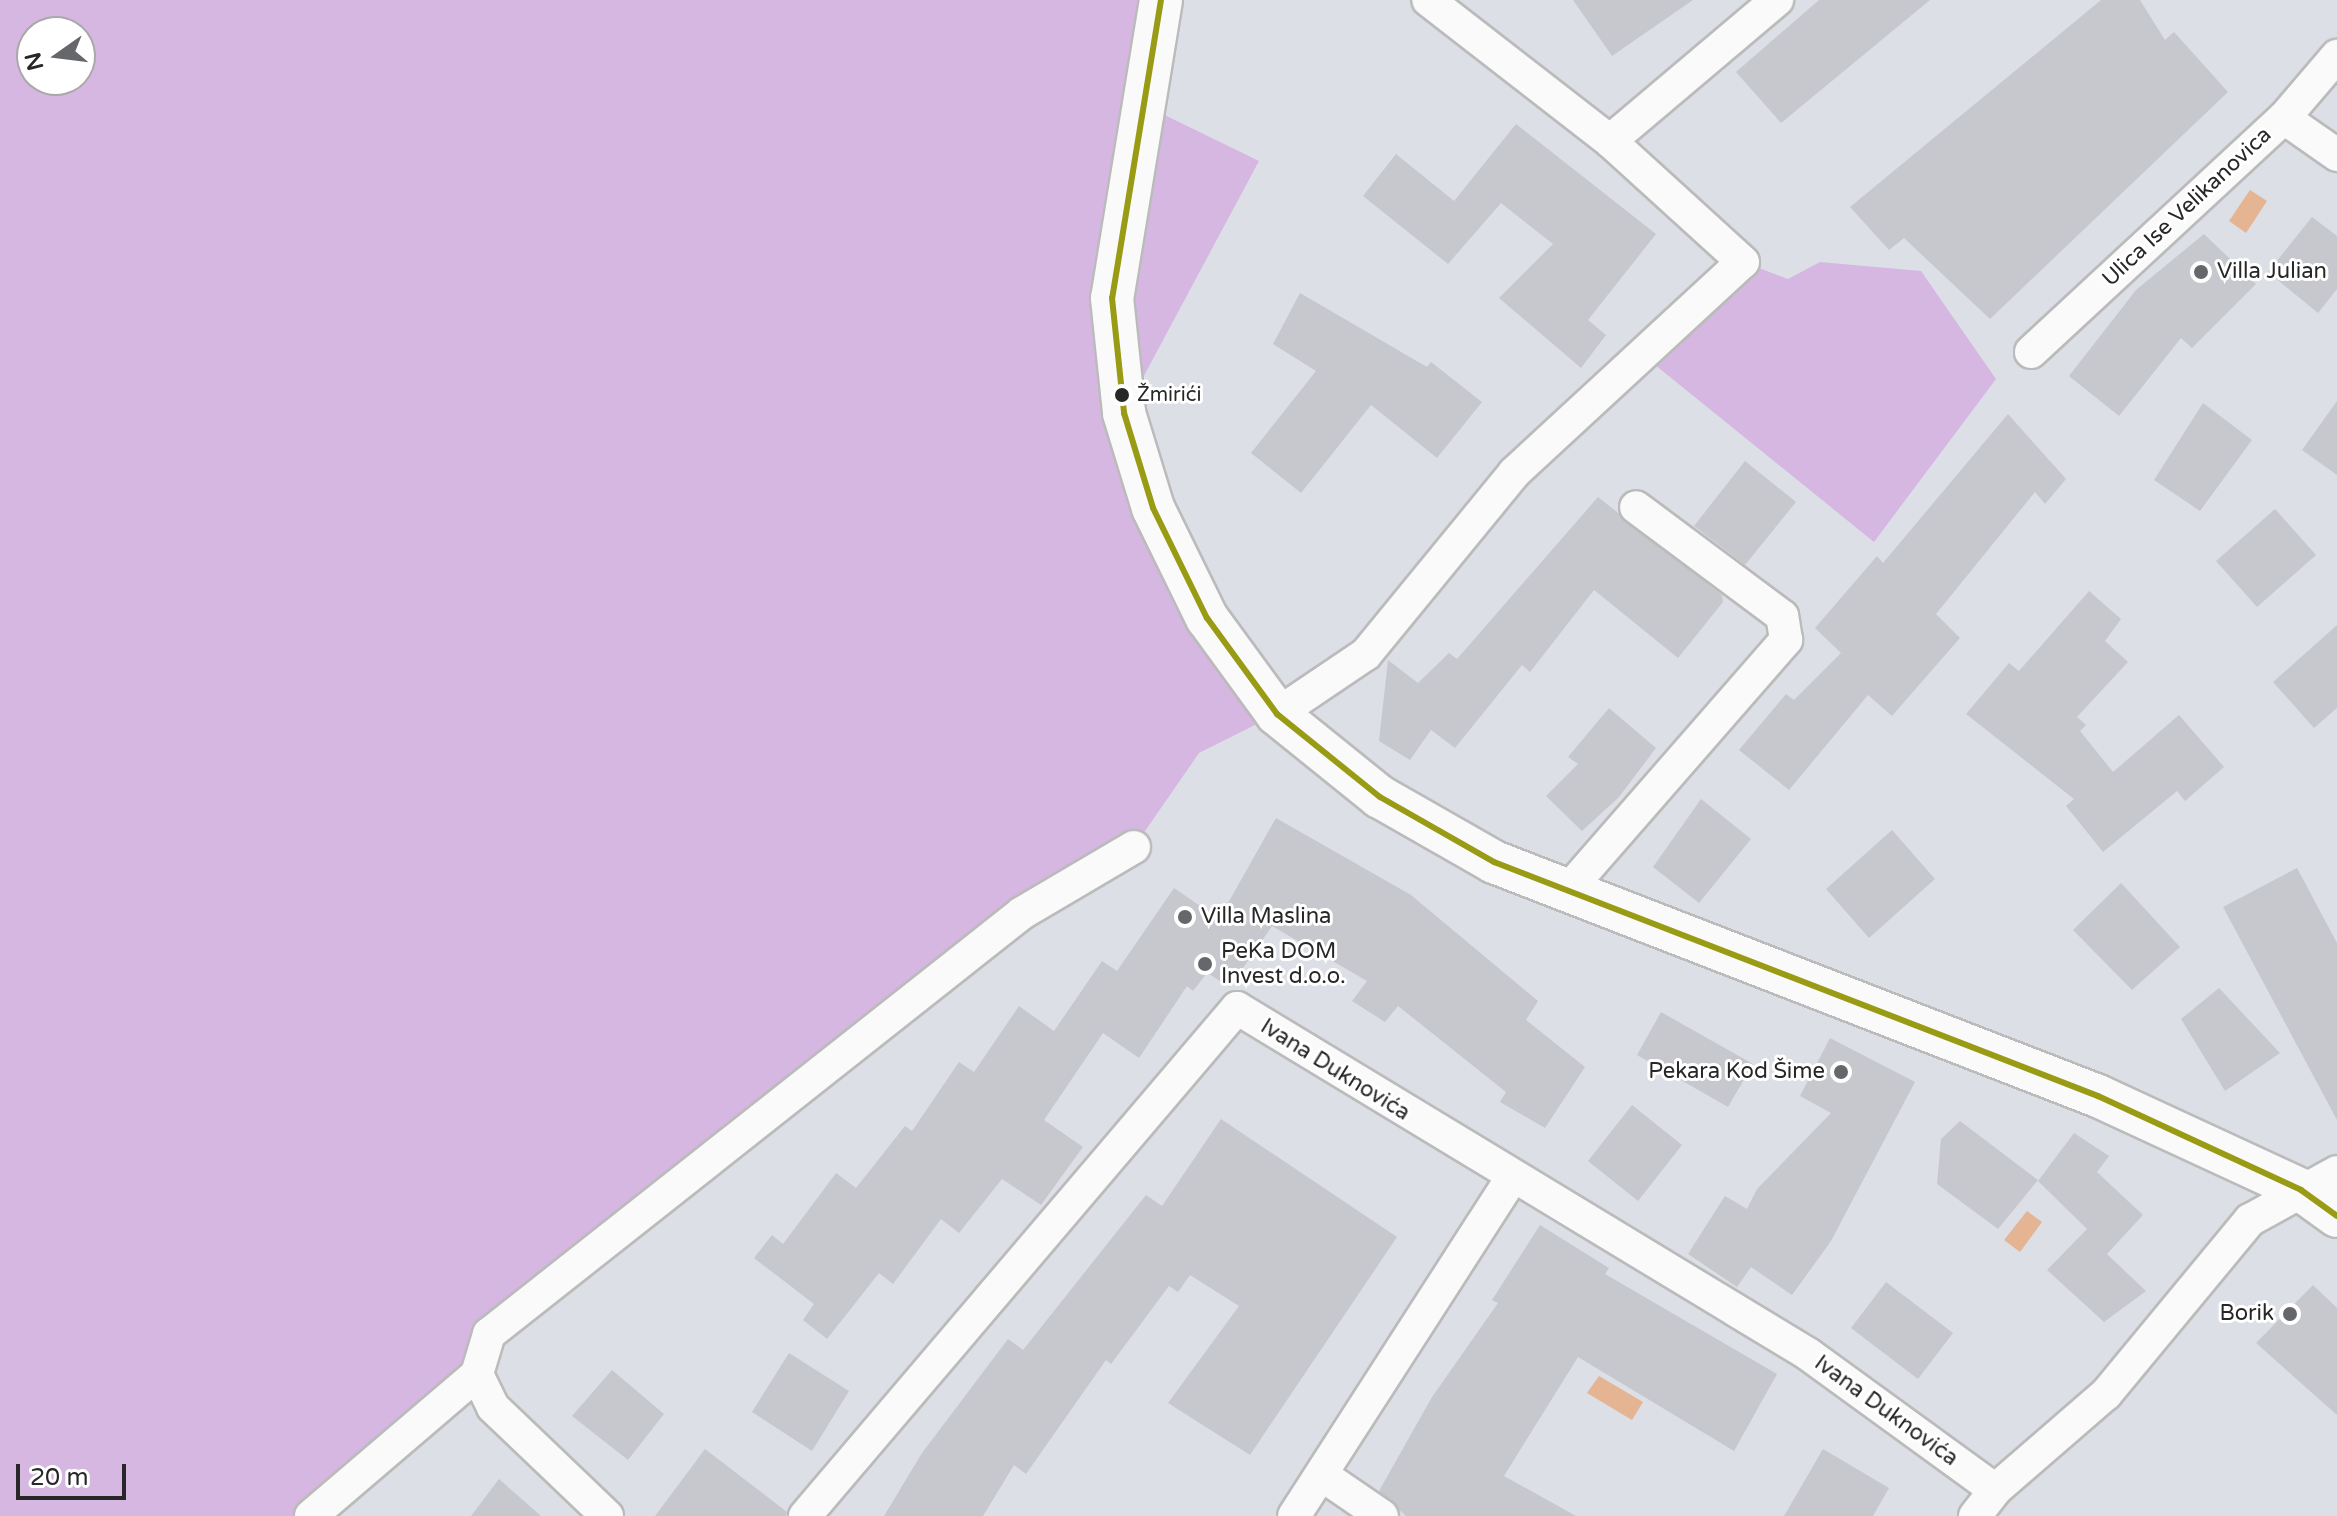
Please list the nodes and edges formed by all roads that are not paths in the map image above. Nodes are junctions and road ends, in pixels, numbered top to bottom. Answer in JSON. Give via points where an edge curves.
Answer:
{"nodes":[{"id":1,"x":1161,"y":0,"type":"edge"},
{"id":2,"x":1428,"y":0,"type":"edge"},
{"id":3,"x":1777,"y":0,"type":"edge"},
{"id":4,"x":2337,"y":56,"type":"edge"},
{"id":5,"x":2284,"y":118,"type":"junction"},
{"id":6,"x":1610,"y":141,"type":"junction"},
{"id":7,"x":2337,"y":155,"type":"edge"},
{"id":8,"x":2031,"y":352,"type":"dead end"},
{"id":9,"x":1636,"y":507,"type":"dead end"},
{"id":10,"x":1277,"y":714,"type":"junction"},
{"id":11,"x":1134,"y":847,"type":"dead end"},
{"id":12,"x":1568,"y":890,"type":"junction"},
{"id":13,"x":1511,"y":1179,"type":"junction"},
{"id":14,"x":2319,"y":1181,"type":"edge"},
{"id":15,"x":2337,"y":1216,"type":"edge"},
{"id":16,"x":477,"y":1374,"type":"junction"},
{"id":17,"x":1325,"y":1477,"type":"junction"},
{"id":18,"x":1995,"y":1490,"type":"junction"},
{"id":19,"x":311,"y":1516,"type":"edge"},
{"id":20,"x":607,"y":1516,"type":"edge"},
{"id":21,"x":805,"y":1516,"type":"edge"},
{"id":22,"x":1294,"y":1516,"type":"edge"},
{"id":23,"x":1382,"y":1516,"type":"edge"},
{"id":24,"x":1975,"y":1516,"type":"edge"}],
"edges":[{"from":1,"to":10,"type":"street","via":[[1112,298],[1124,413],[1153,508],[1207,618]]},
{"from":2,"to":6,"type":"street"},
{"from":3,"to":6,"type":"street"},
{"from":4,"to":5,"type":"street","name":"Ulica Ise Velikanovica"},
{"from":5,"to":7,"type":"street"},
{"from":5,"to":8,"type":"street","name":"Ulica Ise Velikanovica"},
{"from":6,"to":10,"type":"street","via":[[1743,262],[1514,473],[1366,654]]},
{"from":9,"to":12,"type":"street","via":[[1782,616],[1786,640]]},
{"from":10,"to":12,"type":"street","via":[[1380,797],[1494,862]]},
{"from":11,"to":16,"type":"street","via":[[1022,913],[489,1334]]},
{"from":12,"to":14,"type":"street"},
{"from":13,"to":17,"type":"street"},
{"from":13,"to":18,"type":"street","name":"Ivana Duknovića","via":[[1808,1354]]},
{"from":13,"to":21,"type":"street","name":"Ivana Duknovića","via":[[1237,1008]]},
{"from":14,"to":15,"type":"street"},
{"from":14,"to":18,"type":"street","via":[[2250,1220],[2106,1394]]},
{"from":16,"to":19,"type":"street"},
{"from":16,"to":20,"type":"street","via":[[493,1407]]},
{"from":17,"to":22,"type":"street"},
{"from":17,"to":23,"type":"street"},
{"from":18,"to":24,"type":"street"}]}
